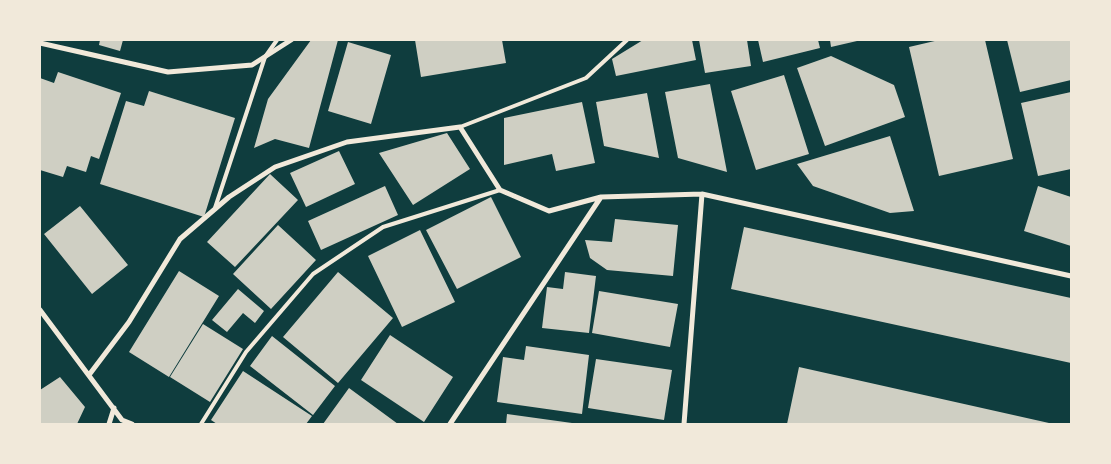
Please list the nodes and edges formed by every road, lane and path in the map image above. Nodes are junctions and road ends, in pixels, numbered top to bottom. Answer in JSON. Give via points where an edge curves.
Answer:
{"nodes":[{"id":1,"x":277,"y":40,"type":"edge"},
{"id":2,"x":291,"y":40,"type":"edge"},
{"id":3,"x":626,"y":40,"type":"edge"},
{"id":4,"x":40,"y":43,"type":"edge"},
{"id":5,"x":265,"y":57,"type":"junction"},
{"id":6,"x":460,"y":127,"type":"junction"},
{"id":7,"x":500,"y":190,"type":"junction"},
{"id":8,"x":702,"y":194,"type":"junction"},
{"id":9,"x":601,"y":197,"type":"junction"},
{"id":10,"x":215,"y":210,"type":"junction"},
{"id":11,"x":1071,"y":276,"type":"edge"},
{"id":12,"x":40,"y":310,"type":"edge"},
{"id":13,"x":89,"y":375,"type":"junction"},
{"id":14,"x":114,"y":408,"type":"junction"},
{"id":15,"x":109,"y":424,"type":"edge"},
{"id":16,"x":132,"y":424,"type":"edge"},
{"id":17,"x":201,"y":424,"type":"edge"},
{"id":18,"x":450,"y":424,"type":"edge"},
{"id":19,"x":684,"y":424,"type":"edge"}],
"edges":[{"from":1,"to":5,"type":"lane"},
{"from":2,"to":5,"type":"street"},
{"from":3,"to":6,"type":"lane","via":[[586,78]]},
{"from":4,"to":5,"type":"street","via":[[168,72],[252,65]]},
{"from":5,"to":10,"type":"lane"},
{"from":6,"to":7,"type":"street"},
{"from":6,"to":10,"type":"street","via":[[347,142],[275,167]]},
{"from":7,"to":9,"type":"street","via":[[549,211]]},
{"from":7,"to":17,"type":"lane","via":[[384,227],[313,274],[246,352]]},
{"from":8,"to":9,"type":"street"},
{"from":8,"to":11,"type":"street"},
{"from":8,"to":19,"type":"street"},
{"from":9,"to":18,"type":"street"},
{"from":10,"to":13,"type":"street","via":[[180,239],[129,322]]},
{"from":12,"to":13,"type":"street"},
{"from":13,"to":14,"type":"street"},
{"from":14,"to":15,"type":"street"},
{"from":14,"to":16,"type":"street","via":[[122,420]]}]}
